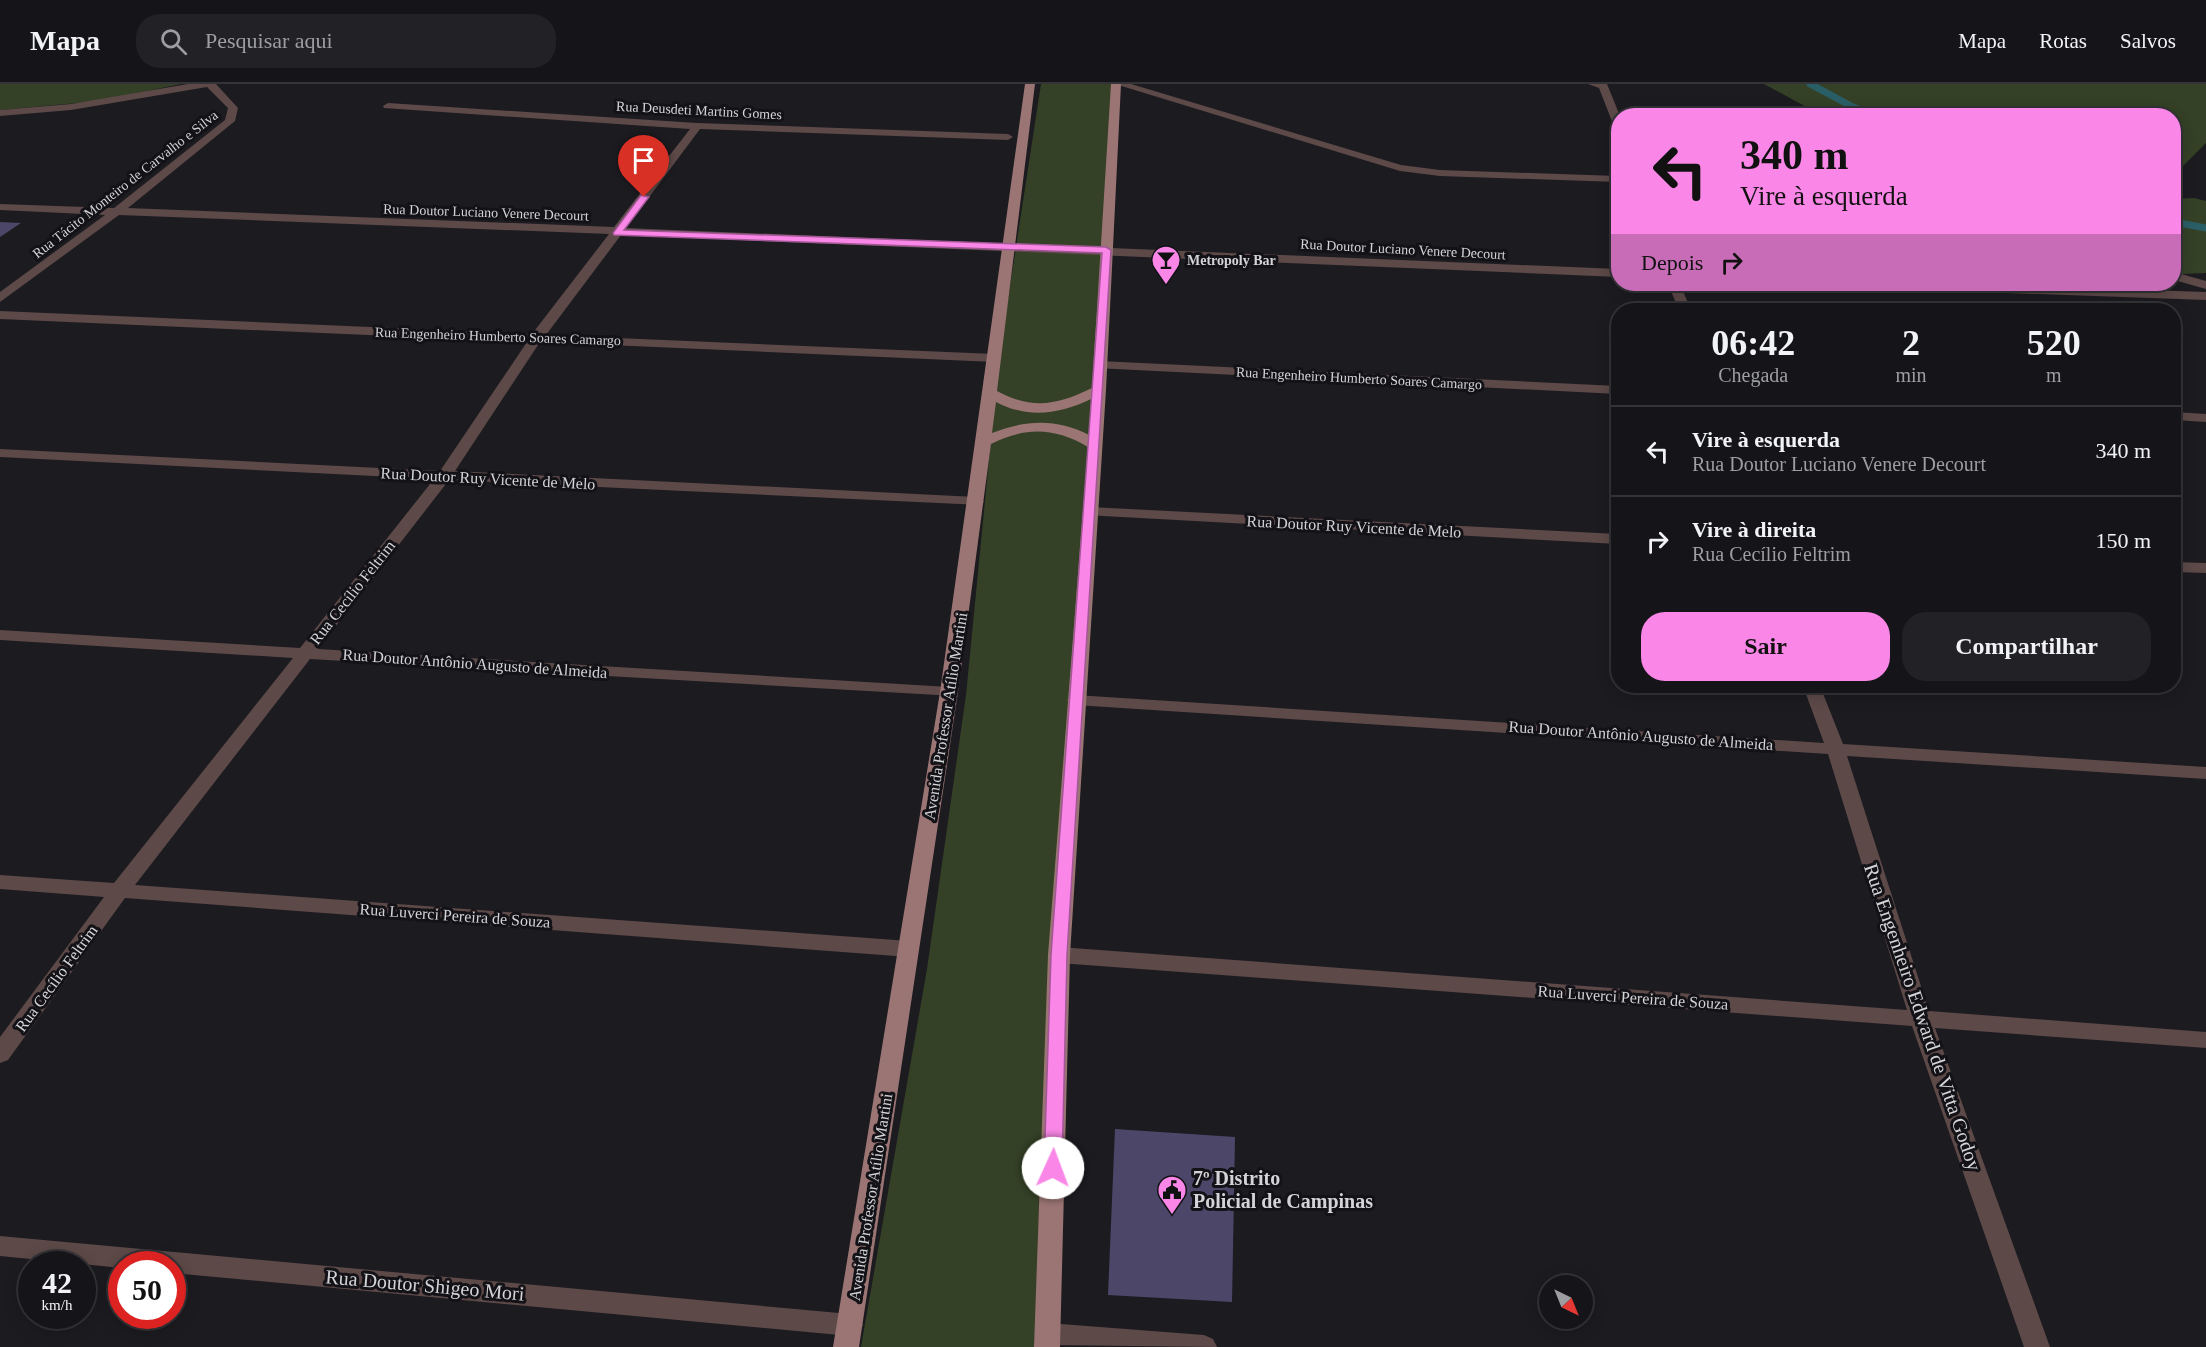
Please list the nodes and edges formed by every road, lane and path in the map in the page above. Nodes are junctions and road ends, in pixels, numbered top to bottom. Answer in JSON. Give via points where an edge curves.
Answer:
{"nodes":[{"id":1,"x":205,"y":84,"type":"edge"},
{"id":2,"x":210,"y":84,"type":"edge"},
{"id":3,"x":1030,"y":84,"type":"edge"},
{"id":4,"x":1118,"y":84,"type":"edge"},
{"id":5,"x":1593,"y":84,"type":"edge"},
{"id":6,"x":388,"y":106,"type":"dead end"},
{"id":7,"x":1612,"y":108,"type":"edge"},
{"id":8,"x":0,"y":112,"type":"edge"},
{"id":9,"x":697,"y":126,"type":"junction"},
{"id":10,"x":1008,"y":137,"type":"dead end"},
{"id":11,"x":1611,"y":179,"type":"edge"},
{"id":12,"x":0,"y":207,"type":"edge"},
{"id":13,"x":116,"y":212,"type":"junction"},
{"id":14,"x":618,"y":233,"type":"junction"},
{"id":15,"x":1008,"y":248,"type":"junction"},
{"id":16,"x":1106,"y":250,"type":"junction"},
{"id":17,"x":1611,"y":273,"type":"edge"},
{"id":18,"x":2181,"y":278,"type":"edge"},
{"id":19,"x":2206,"y":285,"type":"edge"},
{"id":20,"x":2066,"y":291,"type":"edge"},
{"id":21,"x":2206,"y":296,"type":"edge"},
{"id":22,"x":0,"y":298,"type":"edge"},
{"id":23,"x":0,"y":315,"type":"edge"},
{"id":24,"x":537,"y":337,"type":"junction"},
{"id":25,"x":995,"y":358,"type":"junction"},
{"id":26,"x":1100,"y":366,"type":"junction"},
{"id":27,"x":1099,"y":390,"type":"junction"},
{"id":28,"x":1611,"y":390,"type":"edge"},
{"id":29,"x":990,"y":393,"type":"junction"},
{"id":30,"x":2181,"y":417,"type":"edge"},
{"id":31,"x":2206,"y":418,"type":"edge"},
{"id":32,"x":982,"y":443,"type":"junction"},
{"id":33,"x":1095,"y":445,"type":"junction"},
{"id":34,"x":0,"y":453,"type":"edge"},
{"id":35,"x":444,"y":476,"type":"junction"},
{"id":36,"x":976,"y":502,"type":"junction"},
{"id":37,"x":1090,"y":512,"type":"junction"},
{"id":38,"x":1611,"y":539,"type":"edge"},
{"id":39,"x":2181,"y":567,"type":"edge"},
{"id":40,"x":2206,"y":568,"type":"edge"},
{"id":41,"x":0,"y":635,"type":"edge"},
{"id":42,"x":304,"y":652,"type":"junction"},
{"id":43,"x":949,"y":693,"type":"junction"},
{"id":44,"x":1815,"y":693,"type":"edge"},
{"id":45,"x":1076,"y":700,"type":"junction"},
{"id":46,"x":1835,"y":747,"type":"junction"},
{"id":47,"x":2206,"y":773,"type":"edge"},
{"id":48,"x":0,"y":882,"type":"edge"},
{"id":49,"x":120,"y":890,"type":"junction"},
{"id":50,"x":909,"y":949,"type":"junction"},
{"id":51,"x":1059,"y":955,"type":"junction"},
{"id":52,"x":1920,"y":1018,"type":"junction"},
{"id":53,"x":2206,"y":1040,"type":"edge"},
{"id":54,"x":0,"y":1054,"type":"edge"},
{"id":55,"x":0,"y":1246,"type":"edge"},
{"id":56,"x":848,"y":1336,"type":"edge"},
{"id":57,"x":1048,"y":1341,"type":"edge"},
{"id":58,"x":1204,"y":1347,"type":"edge"},
{"id":59,"x":2037,"y":1347,"type":"edge"}],
"edges":[{"from":1,"to":8,"type":"street","via":[[71,107]]},
{"from":2,"to":13,"type":"street","name":"Rua Tácito Monteiro de Carvalho e Silva","via":[[233,108],[230,121]]},
{"from":3,"to":15,"type":"main road","name":"Avenida Professor Atílio Martini"},
{"from":4,"to":11,"type":"street","via":[[1400,168]]},
{"from":4,"to":16,"type":"main road"},
{"from":5,"to":7,"type":"street","via":[[1603,86]]},
{"from":6,"to":9,"type":"street","name":"Rua Deusdeti Martins Gomes"},
{"from":9,"to":10,"type":"street","name":"Rua Deusdeti Martins Gomes"},
{"from":9,"to":14,"type":"street","name":"Rua Cecílio Feltrim"},
{"from":12,"to":13,"type":"street","name":"Rua Doutor Luciano Venere Decourt"},
{"from":13,"to":14,"type":"street","name":"Rua Doutor Luciano Venere Decourt"},
{"from":13,"to":22,"type":"street","name":"Rua Tácito Monteiro de Carvalho e Silva"},
{"from":14,"to":15,"type":"street","name":"Rua Doutor Luciano Venere Decourt"},
{"from":14,"to":24,"type":"street","name":"Rua Cecílio Feltrim"},
{"from":15,"to":16,"type":"street","name":"Rua Doutor Luciano Venere Decourt"},
{"from":15,"to":25,"type":"main road","name":"Avenida Professor Atílio Martini"},
{"from":16,"to":17,"type":"street","name":"Rua Doutor Luciano Venere Decourt"},
{"from":16,"to":26,"type":"main road"},
{"from":18,"to":19,"type":"street"},
{"from":20,"to":21,"type":"street"},
{"from":23,"to":24,"type":"street","name":"Rua Engenheiro Humberto Soares Camargo"},
{"from":24,"to":25,"type":"street","name":"Rua Engenheiro Humberto Soares Camargo"},
{"from":24,"to":35,"type":"street","name":"Rua Cecílio Feltrim"},
{"from":25,"to":29,"type":"main road","name":"Avenida Professor Atílio Martini"},
{"from":26,"to":27,"type":"main road"},
{"from":26,"to":28,"type":"street","name":"Rua Engenheiro Humberto Soares Camargo"},
{"from":27,"to":29,"type":"main road","via":[[1058,409],[1008,404]]},
{"from":27,"to":33,"type":"main road"},
{"from":29,"to":32,"type":"main road","name":"Avenida Professor Atílio Martini"},
{"from":30,"to":31,"type":"street"},
{"from":32,"to":33,"type":"main road","via":[[1003,432],[1030,426],[1059,426]]},
{"from":32,"to":36,"type":"main road","name":"Avenida Professor Atílio Martini"},
{"from":33,"to":37,"type":"main road"},
{"from":34,"to":35,"type":"street","name":"Rua Doutor Ruy Vicente de Melo"},
{"from":35,"to":36,"type":"street","name":"Rua Doutor Ruy Vicente de Melo"},
{"from":35,"to":42,"type":"street","name":"Rua Cecílio Feltrim"},
{"from":36,"to":43,"type":"main road","name":"Avenida Professor Atílio Martini"},
{"from":37,"to":38,"type":"street","name":"Rua Doutor Ruy Vicente de Melo"},
{"from":37,"to":45,"type":"main road"},
{"from":39,"to":40,"type":"street"},
{"from":41,"to":42,"type":"street","name":"Rua Doutor Antônio Augusto de Almeida"},
{"from":42,"to":43,"type":"street","name":"Rua Doutor Antônio Augusto de Almeida"},
{"from":42,"to":49,"type":"street","name":"Rua Cecílio Feltrim"},
{"from":43,"to":50,"type":"main road","name":"Avenida Professor Atílio Martini"},
{"from":44,"to":46,"type":"street","name":"Rua Engenheiro Edward de Vitta Godoy"},
{"from":45,"to":46,"type":"street","name":"Rua Doutor Antônio Augusto de Almeida"},
{"from":45,"to":51,"type":"main road"},
{"from":46,"to":47,"type":"street","name":"Rua Doutor Antônio Augusto de Almeida"},
{"from":46,"to":52,"type":"street","name":"Rua Engenheiro Edward de Vitta Godoy"},
{"from":48,"to":49,"type":"street","name":"Rua Luverci Pereira de Souza"},
{"from":49,"to":50,"type":"street","name":"Rua Luverci Pereira de Souza"},
{"from":49,"to":54,"type":"street","name":"Rua Cecílio Feltrim"},
{"from":50,"to":56,"type":"main road","name":"Avenida Professor Atílio Martini"},
{"from":51,"to":52,"type":"street","name":"Rua Luverci Pereira de Souza"},
{"from":51,"to":57,"type":"main road"},
{"from":52,"to":53,"type":"street","name":"Rua Luverci Pereira de Souza"},
{"from":52,"to":59,"type":"street","name":"Rua Engenheiro Edward de Vitta Godoy"},
{"from":55,"to":56,"type":"street","name":"Rua Doutor Shigeo Mori"},
{"from":57,"to":58,"type":"street"}]}
